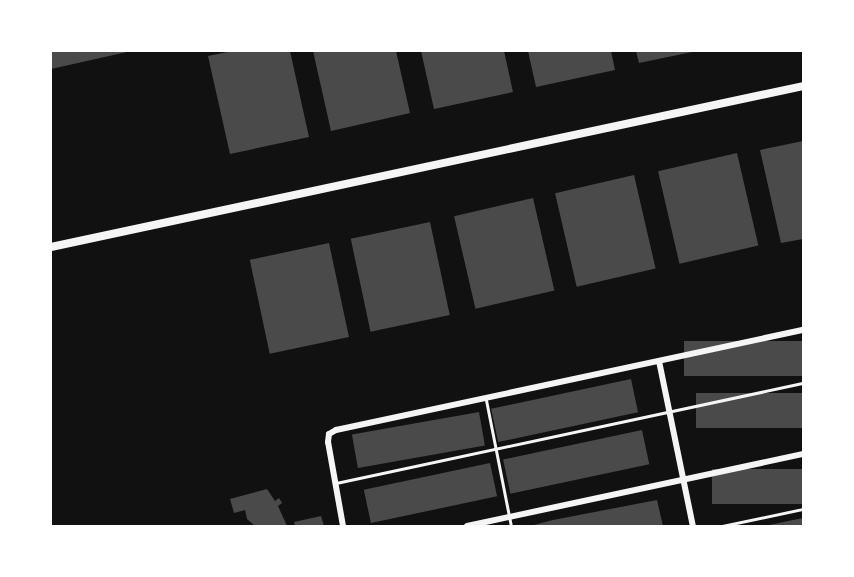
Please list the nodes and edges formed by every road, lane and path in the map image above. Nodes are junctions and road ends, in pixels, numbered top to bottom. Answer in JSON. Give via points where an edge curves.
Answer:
{"nodes":[{"id":1,"x":803,"y":86,"type":"edge"},
{"id":2,"x":51,"y":247,"type":"edge"},
{"id":3,"x":803,"y":330,"type":"edge"},
{"id":4,"x":659,"y":362,"type":"junction"},
{"id":5,"x":803,"y":383,"type":"edge"},
{"id":6,"x":486,"y":400,"type":"junction"},
{"id":7,"x":669,"y":412,"type":"junction"},
{"id":8,"x":495,"y":449,"type":"junction"},
{"id":9,"x":803,"y":454,"type":"edge"},
{"id":10,"x":683,"y":480,"type":"junction"},
{"id":11,"x":334,"y":484,"type":"junction"},
{"id":12,"x":803,"y":509,"type":"edge"},
{"id":13,"x":509,"y":517,"type":"junction"},
{"id":14,"x":343,"y":526,"type":"edge"},
{"id":15,"x":467,"y":526,"type":"edge"},
{"id":16,"x":511,"y":526,"type":"edge"},
{"id":17,"x":693,"y":526,"type":"edge"},
{"id":18,"x":722,"y":526,"type":"edge"}],
"edges":[{"from":1,"to":2,"type":"street"},
{"from":3,"to":4,"type":"street"},
{"from":4,"to":6,"type":"street"},
{"from":4,"to":7,"type":"street"},
{"from":5,"to":7,"type":"lane"},
{"from":6,"to":8,"type":"lane"},
{"from":6,"to":11,"type":"street","via":[[329,434]]},
{"from":7,"to":8,"type":"lane"},
{"from":7,"to":10,"type":"street"},
{"from":8,"to":11,"type":"lane"},
{"from":8,"to":13,"type":"lane"},
{"from":9,"to":10,"type":"street"},
{"from":10,"to":13,"type":"street"},
{"from":10,"to":17,"type":"street"},
{"from":11,"to":14,"type":"street"},
{"from":12,"to":18,"type":"lane"},
{"from":13,"to":15,"type":"street"},
{"from":13,"to":16,"type":"lane"}]}
